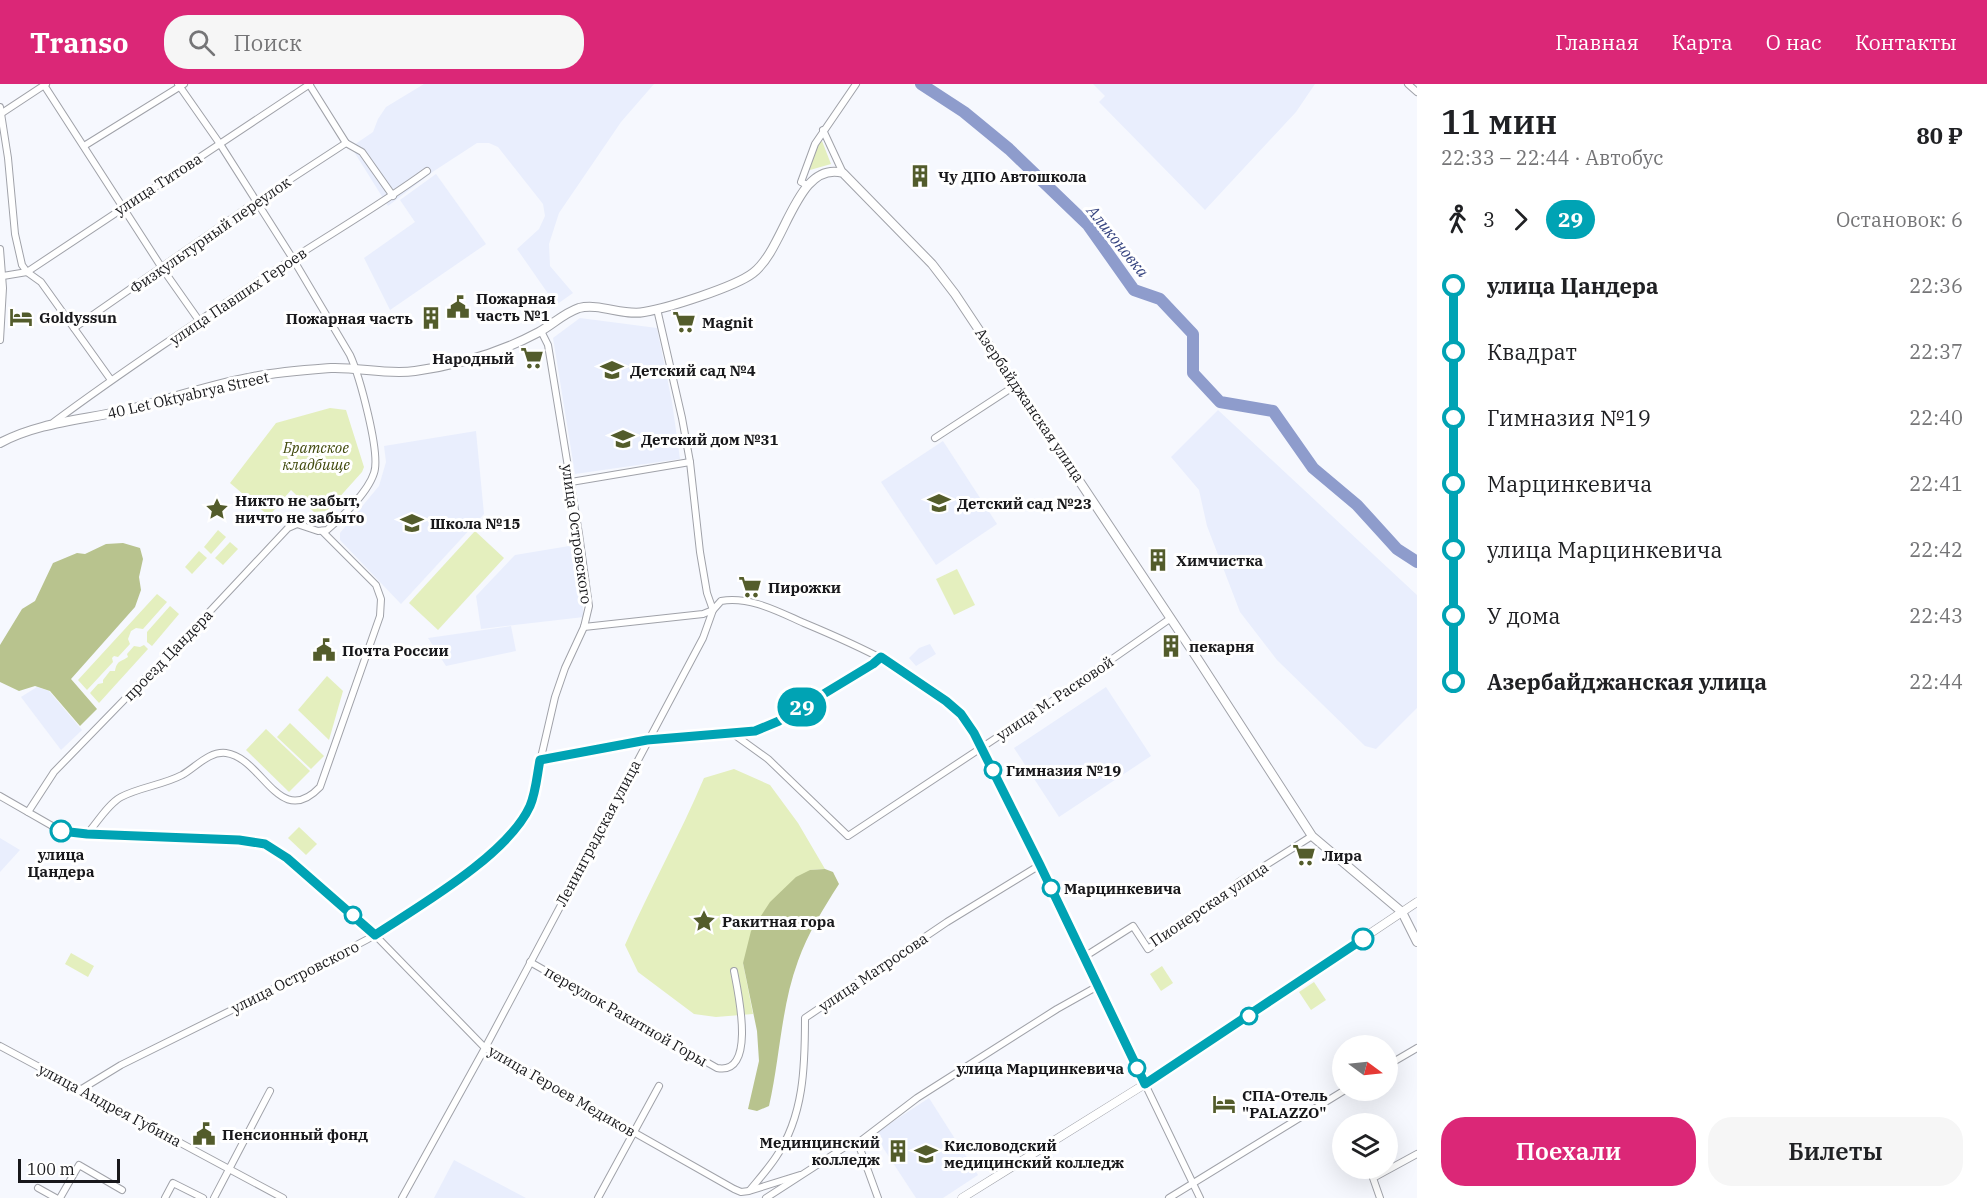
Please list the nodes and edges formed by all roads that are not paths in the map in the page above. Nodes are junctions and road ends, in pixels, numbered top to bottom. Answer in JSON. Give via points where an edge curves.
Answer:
{"nodes":[{"id":1,"x":45,"y":84,"type":"edge"},
{"id":2,"x":310,"y":84,"type":"edge"},
{"id":3,"x":856,"y":84,"type":"edge"},
{"id":4,"x":1408,"y":84,"type":"edge"},
{"id":5,"x":180,"y":85,"type":"edge"},
{"id":6,"x":1417,"y":92,"type":"edge"},
{"id":7,"x":1,"y":110,"type":"edge"},
{"id":8,"x":823,"y":130,"type":"junction"},
{"id":9,"x":346,"y":143,"type":"junction"},
{"id":10,"x":220,"y":144,"type":"junction"},
{"id":11,"x":84,"y":146,"type":"junction"},
{"id":12,"x":427,"y":171,"type":"dead end"},
{"id":13,"x":843,"y":172,"type":"junction"},
{"id":14,"x":807,"y":185,"type":"junction"},
{"id":15,"x":393,"y":196,"type":"junction"},
{"id":16,"x":256,"y":201,"type":"junction"},
{"id":17,"x":124,"y":207,"type":"junction"},
{"id":18,"x":0,"y":249,"type":"edge"},
{"id":19,"x":293,"y":259,"type":"junction"},
{"id":20,"x":162,"y":268,"type":"junction"},
{"id":21,"x":27,"y":272,"type":"junction"},
{"id":22,"x":3,"y":276,"type":"junction"},
{"id":23,"x":657,"y":309,"type":"junction"},
{"id":24,"x":200,"y":322,"type":"junction"},
{"id":25,"x":74,"y":328,"type":"junction"},
{"id":26,"x":541,"y":331,"type":"junction"},
{"id":27,"x":0,"y":340,"type":"edge"},
{"id":28,"x":357,"y":369,"type":"junction"},
{"id":29,"x":111,"y":380,"type":"junction"},
{"id":30,"x":1016,"y":385,"type":"junction"},
{"id":31,"x":51,"y":425,"type":"junction"},
{"id":32,"x":935,"y":438,"type":"dead end"},
{"id":33,"x":0,"y":443,"type":"edge"},
{"id":34,"x":690,"y":462,"type":"junction"},
{"id":35,"x":571,"y":482,"type":"junction"},
{"id":36,"x":322,"y":531,"type":"junction"},
{"id":37,"x":713,"y":610,"type":"junction"},
{"id":38,"x":1171,"y":618,"type":"junction"},
{"id":39,"x":584,"y":627,"type":"junction"},
{"id":40,"x":881,"y":657,"type":"junction"},
{"id":41,"x":732,"y":733,"type":"junction"},
{"id":42,"x":647,"y":740,"type":"junction"},
{"id":43,"x":982,"y":746,"type":"junction"},
{"id":44,"x":540,"y":760,"type":"junction"},
{"id":45,"x":0,"y":796,"type":"edge"},
{"id":46,"x":28,"y":812,"type":"junction"},
{"id":47,"x":87,"y":834,"type":"junction"},
{"id":48,"x":1312,"y":836,"type":"junction"},
{"id":49,"x":1040,"y":865,"type":"junction"},
{"id":50,"x":1417,"y":902,"type":"edge"},
{"id":51,"x":1402,"y":912,"type":"junction"},
{"id":52,"x":375,"y":935,"type":"junction"},
{"id":53,"x":1417,"y":942,"type":"edge"},
{"id":54,"x":1084,"y":957,"type":"junction"},
{"id":55,"x":530,"y":962,"type":"junction"},
{"id":56,"x":734,"y":971,"type":"dead end"},
{"id":57,"x":1098,"y":986,"type":"junction"},
{"id":58,"x":0,"y":1047,"type":"edge"},
{"id":59,"x":485,"y":1048,"type":"junction"},
{"id":60,"x":1417,"y":1048,"type":"edge"},
{"id":61,"x":1398,"y":1059,"type":"edge"},
{"id":62,"x":1145,"y":1084,"type":"junction"},
{"id":63,"x":659,"y":1086,"type":"dead end"},
{"id":64,"x":80,"y":1090,"type":"junction"},
{"id":65,"x":270,"y":1091,"type":"dead end"},
{"id":66,"x":1332,"y":1098,"type":"edge"},
{"id":67,"x":633,"y":1132,"type":"junction"},
{"id":68,"x":858,"y":1143,"type":"junction"},
{"id":69,"x":1417,"y":1154,"type":"edge"},
{"id":70,"x":229,"y":1168,"type":"junction"},
{"id":71,"x":800,"y":1175,"type":"junction"},
{"id":72,"x":1193,"y":1183,"type":"junction"},
{"id":73,"x":38,"y":1188,"type":"dead end"},
{"id":74,"x":122,"y":1190,"type":"dead end"},
{"id":75,"x":749,"y":1191,"type":"junction"},
{"id":76,"x":58,"y":1198,"type":"edge"},
{"id":77,"x":165,"y":1198,"type":"edge"},
{"id":78,"x":203,"y":1198,"type":"edge"},
{"id":79,"x":214,"y":1198,"type":"edge"},
{"id":80,"x":283,"y":1198,"type":"edge"},
{"id":81,"x":402,"y":1198,"type":"edge"},
{"id":82,"x":598,"y":1198,"type":"edge"},
{"id":83,"x":766,"y":1198,"type":"edge"},
{"id":84,"x":878,"y":1198,"type":"edge"},
{"id":85,"x":962,"y":1198,"type":"edge"},
{"id":86,"x":1169,"y":1198,"type":"edge"},
{"id":87,"x":1200,"y":1198,"type":"edge"},
{"id":88,"x":1380,"y":1198,"type":"edge"}],
"edges":[{"from":1,"to":7,"type":"street"},
{"from":1,"to":11,"type":"street"},
{"from":2,"to":9,"type":"street"},
{"from":2,"to":10,"type":"street","name":"улица Титова"},
{"from":3,"to":8,"type":"street"},
{"from":4,"to":6,"type":"street"},
{"from":5,"to":10,"type":"street"},
{"from":5,"to":11,"type":"street"},
{"from":7,"to":21,"type":"street","via":[[15,234]]},
{"from":8,"to":13,"type":"street"},
{"from":8,"to":14,"type":"street","via":[[801,182]]},
{"from":9,"to":15,"type":"street","via":[[362,152]]},
{"from":9,"to":16,"type":"street","name":"Физкультурный переулок"},
{"from":10,"to":16,"type":"street"},
{"from":10,"to":17,"type":"street","name":"улица Титова"},
{"from":11,"to":17,"type":"street"},
{"from":12,"to":15,"type":"street","name":"улица Павших Героев"},
{"from":13,"to":14,"type":"main road","via":[[819,174]]},
{"from":13,"to":30,"type":"main road","name":"Азербайджанская улица","via":[[939,272]]},
{"from":14,"to":23,"type":"main road","name":"40 Let Oktyabrya Street","via":[[769,256],[756,270],[724,287]]},
{"from":15,"to":19,"type":"street","name":"улица Павших Героев"},
{"from":16,"to":19,"type":"street"},
{"from":16,"to":20,"type":"street","name":"Физкультурный переулок"},
{"from":17,"to":20,"type":"street"},
{"from":17,"to":21,"type":"street","name":"улица Титова"},
{"from":18,"to":22,"type":"street"},
{"from":19,"to":24,"type":"street","name":"улица Павших Героев"},
{"from":19,"to":28,"type":"street"},
{"from":20,"to":24,"type":"street"},
{"from":20,"to":25,"type":"street","name":"Физкультурный переулок"},
{"from":21,"to":22,"type":"street","name":"улица Титова"},
{"from":21,"to":25,"type":"street","via":[[41,282]]},
{"from":22,"to":27,"type":"street"},
{"from":23,"to":26,"type":"main road","name":"40 Let Oktyabrya Street","via":[[629,313],[579,308]]},
{"from":23,"to":34,"type":"street"},
{"from":24,"to":29,"type":"street","name":"улица Павших Героев"},
{"from":25,"to":29,"type":"street"},
{"from":26,"to":28,"type":"main road","name":"40 Let Oktyabrya Street","via":[[492,354],[451,364],[414,371]]},
{"from":26,"to":35,"type":"street","name":"улица Островского","via":[[548,345]]},
{"from":28,"to":31,"type":"main road","name":"40 Let Oktyabrya Street","via":[[248,377]]},
{"from":28,"to":36,"type":"street","via":[[376,470],[364,491],[336,522]]},
{"from":29,"to":31,"type":"street","name":"улица Павших Героев"},
{"from":30,"to":32,"type":"street"},
{"from":30,"to":38,"type":"main road","name":"Азербайджанская улица"},
{"from":31,"to":33,"type":"main road","name":"40 Let Oktyabrya Street","via":[[16,434]]},
{"from":34,"to":35,"type":"street"},
{"from":34,"to":37,"type":"street","via":[[700,552]]},
{"from":35,"to":39,"type":"street","name":"улица Островского","via":[[589,606]]},
{"from":36,"to":46,"type":"street","name":"проезд Цандера","via":[[297,524],[288,528],[54,772]]},
{"from":36,"to":47,"type":"street","via":[[376,585],[381,598],[380,616],[320,787],[301,801],[291,801],[279,796],[243,760],[226,753],[212,754],[181,776],[119,797]]},
{"from":37,"to":39,"type":"street"},
{"from":37,"to":40,"type":"street","via":[[721,601],[728,600],[766,606]]},
{"from":37,"to":42,"type":"street","name":"Ленинградская улица","via":[[703,638]]},
{"from":38,"to":43,"type":"street","name":"улица М. Расковой"},
{"from":38,"to":48,"type":"main road","name":"Азербайджанская улица"},
{"from":39,"to":44,"type":"street","name":"улица Островского","via":[[555,697]]},
{"from":40,"to":41,"type":"street","via":[[779,721],[755,731]]},
{"from":40,"to":43,"type":"street","via":[[961,714]]},
{"from":41,"to":42,"type":"street"},
{"from":41,"to":43,"type":"street","name":"улица М. Расковой","via":[[768,759],[848,836]]},
{"from":42,"to":44,"type":"street"},
{"from":42,"to":55,"type":"street","name":"Ленинградская улица"},
{"from":43,"to":49,"type":"street"},
{"from":44,"to":52,"type":"street","name":"улица Островского","via":[[530,805],[510,834],[468,872]]},
{"from":45,"to":46,"type":"street","name":"улица Героев Медиков"},
{"from":46,"to":47,"type":"street","name":"улица Героев Медиков","via":[[61,831]]},
{"from":47,"to":52,"type":"street","name":"улица Героев Медиков","via":[[265,844],[287,858]]},
{"from":48,"to":51,"type":"main road","name":"Азербайджанская улица"},
{"from":48,"to":54,"type":"street","name":"Пионерская улица","via":[[1239,882],[1148,949],[1133,926]]},
{"from":49,"to":54,"type":"street"},
{"from":49,"to":75,"type":"street","name":"улица Матросова","via":[[805,1018],[805,1062],[797,1111],[776,1157]]},
{"from":50,"to":51,"type":"street"},
{"from":51,"to":53,"type":"main road"},
{"from":51,"to":62,"type":"street"},
{"from":52,"to":59,"type":"street","name":"улица Героев Медиков"},
{"from":52,"to":64,"type":"street","name":"улица Островского","via":[[121,1065]]},
{"from":54,"to":57,"type":"street"},
{"from":55,"to":56,"type":"street","name":"переулок Ракитной Горы","via":[[725,1070],[736,1062],[741,1046],[742,1015]]},
{"from":55,"to":59,"type":"street","name":"Ленинградская улица"},
{"from":57,"to":62,"type":"street"},
{"from":57,"to":68,"type":"street","via":[[917,1098]]},
{"from":58,"to":64,"type":"street","name":"улица Андрея Губина"},
{"from":59,"to":67,"type":"street","name":"улица Героев Медиков"},
{"from":59,"to":81,"type":"street","name":"Ленинградская улица"},
{"from":60,"to":61,"type":"street"},
{"from":62,"to":72,"type":"street"},
{"from":62,"to":85,"type":"street"},
{"from":63,"to":67,"type":"street"},
{"from":64,"to":70,"type":"street","name":"улица Андрея Губина"},
{"from":65,"to":70,"type":"street"},
{"from":66,"to":72,"type":"street"},
{"from":67,"to":75,"type":"street","name":"улица Героев Медиков","via":[[734,1189]]},
{"from":67,"to":82,"type":"street"},
{"from":68,"to":71,"type":"street","via":[[848,1145]]},
{"from":68,"to":84,"type":"street"},
{"from":69,"to":88,"type":"street","via":[[1373,1178]]},
{"from":70,"to":79,"type":"street"},
{"from":70,"to":80,"type":"street","name":"улица Андрея Губина"},
{"from":71,"to":75,"type":"street"},
{"from":71,"to":83,"type":"street"},
{"from":72,"to":86,"type":"street"},
{"from":72,"to":87,"type":"street"},
{"from":73,"to":76,"type":"street"},
{"from":74,"to":76,"type":"street","via":[[79,1165]]},
{"from":77,"to":78,"type":"street","via":[[173,1183]]}]}
